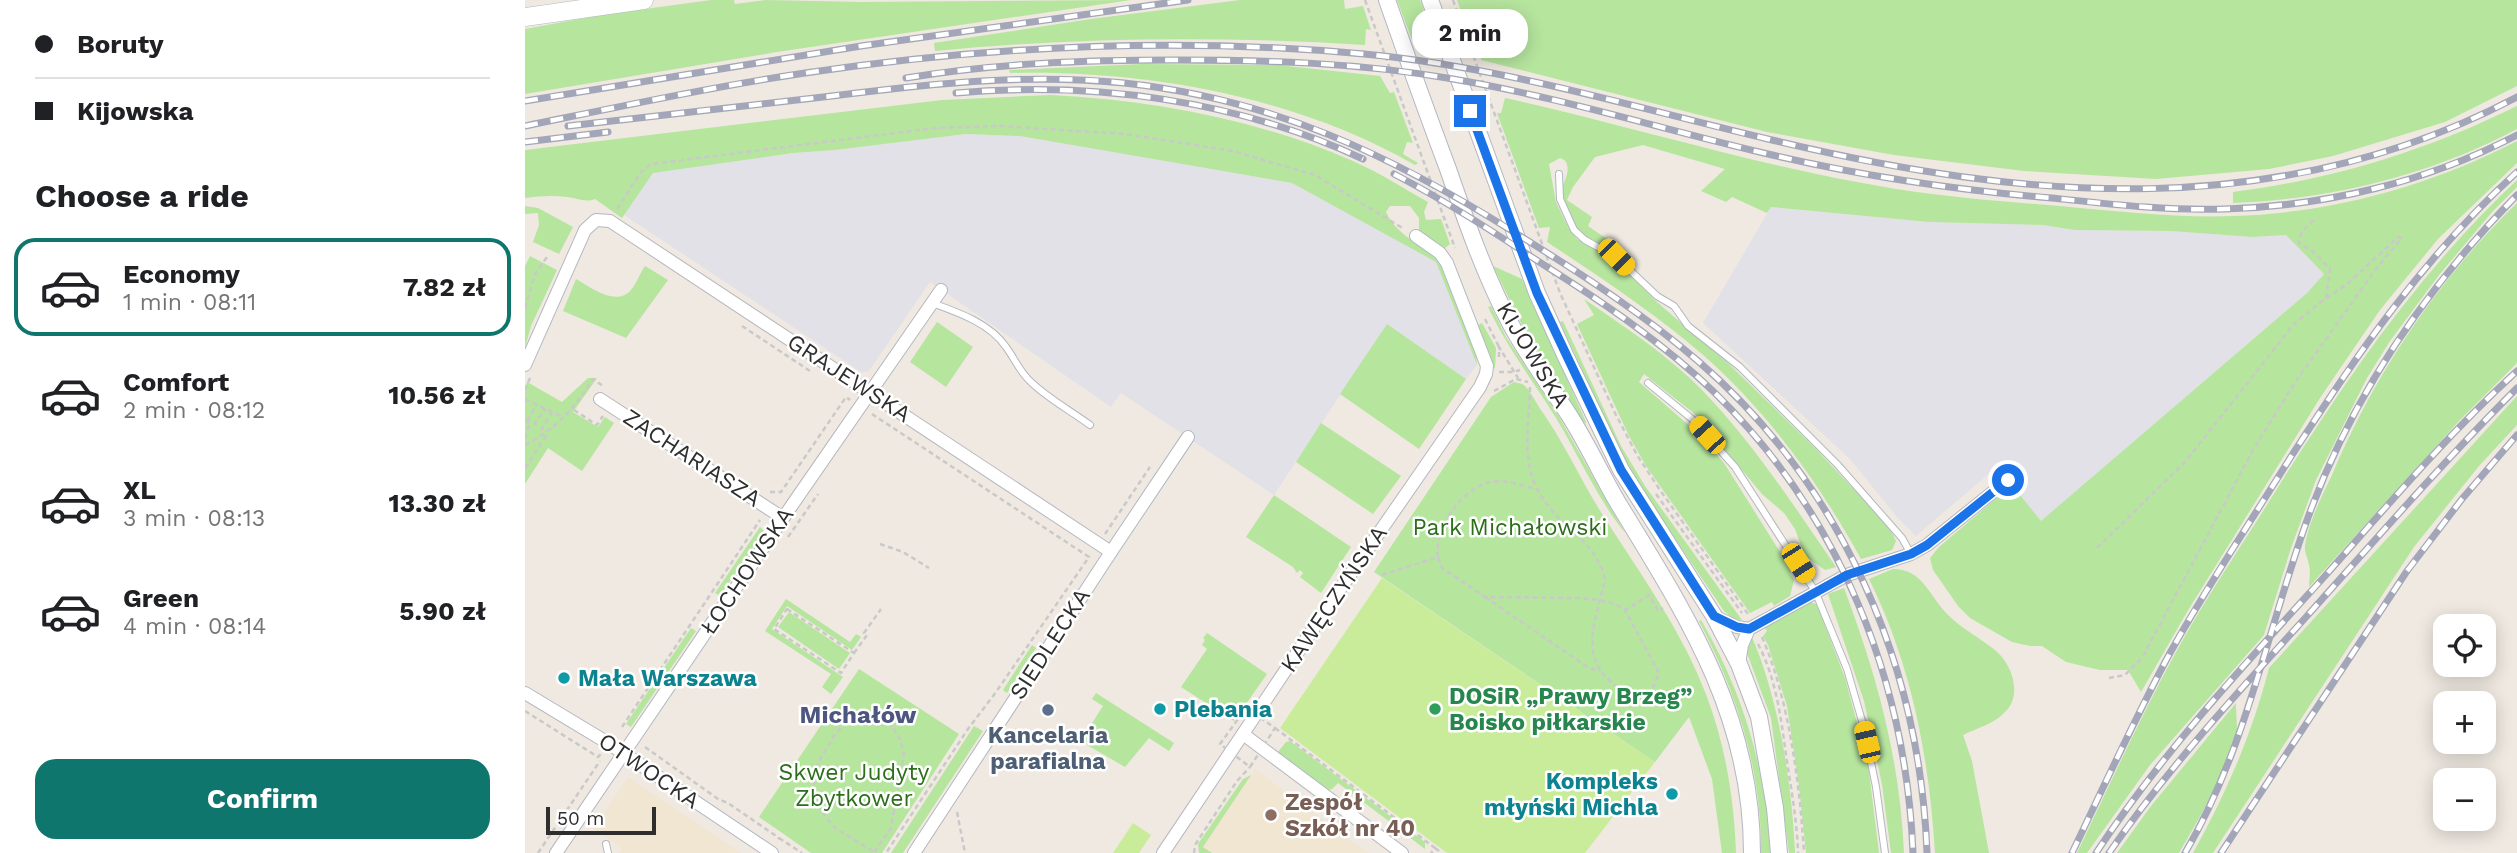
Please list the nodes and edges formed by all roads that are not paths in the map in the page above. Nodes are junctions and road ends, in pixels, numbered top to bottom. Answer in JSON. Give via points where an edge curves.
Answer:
{"nodes":[{"id":1,"x":644,"y":0,"type":"edge"},
{"id":2,"x":1387,"y":0,"type":"edge"},
{"id":3,"x":1430,"y":0,"type":"edge"},
{"id":4,"x":525,"y":17,"type":"edge"},
{"id":5,"x":1559,"y":174,"type":"dead end"},
{"id":6,"x":1416,"y":236,"type":"road end"},
{"id":7,"x":940,"y":290,"type":"dead end"},
{"id":8,"x":932,"y":303,"type":"junction"},
{"id":9,"x":529,"y":344,"type":"edge"},
{"id":10,"x":525,"y":365,"type":"edge"},
{"id":11,"x":1648,"y":383,"type":"dead end"},
{"id":12,"x":870,"y":391,"type":"junction"},
{"id":13,"x":602,"y":393,"type":"road end"},
{"id":14,"x":1090,"y":425,"type":"dead end"},
{"id":15,"x":1188,"y":437,"type":"dead end"},
{"id":16,"x":2008,"y":480,"type":"dead end"},
{"id":17,"x":783,"y":518,"type":"junction"},
{"id":18,"x":1111,"y":552,"type":"junction"},
{"id":19,"x":1911,"y":554,"type":"junction"},
{"id":20,"x":1815,"y":591,"type":"junction"},
{"id":21,"x":1714,"y":616,"type":"junction"},
{"id":22,"x":1753,"y":626,"type":"junction"},
{"id":23,"x":1739,"y":664,"type":"junction"},
{"id":24,"x":525,"y":693,"type":"edge"},
{"id":25,"x":1243,"y":734,"type":"junction"},
{"id":26,"x":624,"y":754,"type":"junction"},
{"id":27,"x":606,"y":845,"type":"dead end"},
{"id":28,"x":770,"y":852,"type":"edge"},
{"id":29,"x":557,"y":853,"type":"edge"},
{"id":30,"x":608,"y":853,"type":"edge"},
{"id":31,"x":914,"y":853,"type":"edge"},
{"id":32,"x":1163,"y":853,"type":"edge"},
{"id":33,"x":1402,"y":853,"type":"edge"},
{"id":34,"x":1752,"y":853,"type":"edge"},
{"id":35,"x":1779,"y":853,"type":"edge"},
{"id":36,"x":1885,"y":853,"type":"edge"}],
"edges":[{"from":1,"to":4,"type":"main road"},
{"from":2,"to":34,"type":"street","name":"KIJOWSKA","via":[[1466,221],[1508,320],[1570,417],[1718,680],[1743,760]]},
{"from":3,"to":21,"type":"street","name":"KIJOWSKA","via":[[1537,293],[1621,470]]},
{"from":5,"to":19,"type":"lane","via":[[1560,199],[1574,230],[1616,257],[1740,368],[1837,464]]},
{"from":6,"to":25,"type":"street","name":"KAWĘCZYŃSKA","via":[[1447,263],[1492,372]]},
{"from":7,"to":8,"type":"street","name":"ŁOCHOWSKA"},
{"from":8,"to":12,"type":"street","name":"ŁOCHOWSKA"},
{"from":8,"to":14,"type":"lane","via":[[991,331],[1032,383]]},
{"from":9,"to":10,"type":"street"},
{"from":9,"to":12,"type":"street","name":"GRAJEWSKA","via":[[586,230],[596,220],[610,220]]},
{"from":11,"to":20,"type":"lane","via":[[1692,419],[1735,467]]},
{"from":12,"to":17,"type":"street","name":"ŁOCHOWSKA"},
{"from":12,"to":18,"type":"street","name":"GRAJEWSKA"},
{"from":13,"to":17,"type":"street","name":"ZACHARIASZA"},
{"from":15,"to":18,"type":"street","name":"SIEDLECKA"},
{"from":16,"to":19,"type":"street","via":[[1940,537]]},
{"from":17,"to":26,"type":"street","name":"ŁOCHOWSKA"},
{"from":18,"to":31,"type":"street","name":"SIEDLECKA"},
{"from":19,"to":20,"type":"street"},
{"from":20,"to":22,"type":"street"},
{"from":20,"to":36,"type":"lane","via":[[1847,669],[1864,728]]},
{"from":21,"to":22,"type":"street","via":[[1737,627]]},
{"from":21,"to":23,"type":"street","name":"KIJOWSKA"},
{"from":22,"to":23,"type":"street","via":[[1742,645]]},
{"from":23,"to":35,"type":"street","name":"KIJOWSKA","via":[[1759,717]]},
{"from":24,"to":26,"type":"street","name":"OTWOCKA"},
{"from":25,"to":32,"type":"street","name":"KAWĘCZYŃSKA"},
{"from":25,"to":33,"type":"street"},
{"from":26,"to":28,"type":"street","name":"OTWOCKA"},
{"from":26,"to":29,"type":"street","name":"ŁOCHOWSKA"},
{"from":27,"to":30,"type":"lane"}]}
